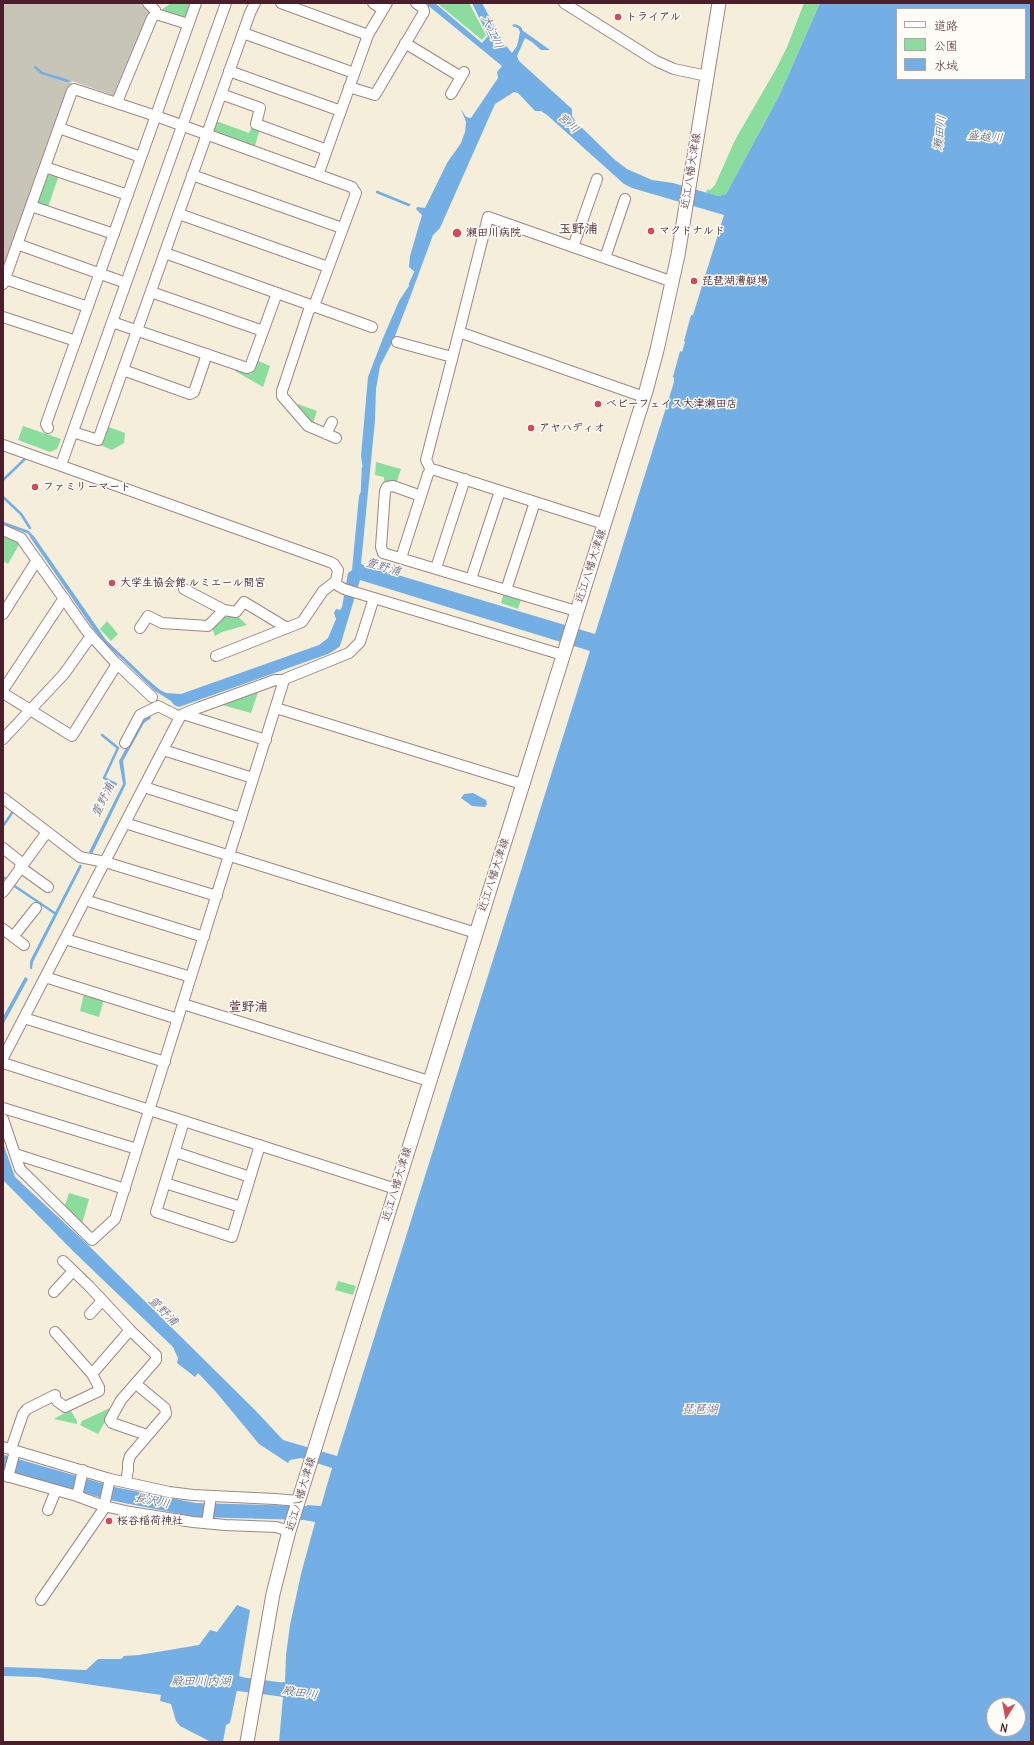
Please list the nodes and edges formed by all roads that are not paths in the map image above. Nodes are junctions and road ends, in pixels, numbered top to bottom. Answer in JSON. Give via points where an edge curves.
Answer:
{"nodes":[{"id":1,"x":148,"y":3,"type":"edge"},
{"id":2,"x":196,"y":3,"type":"edge"},
{"id":3,"x":226,"y":3,"type":"edge"},
{"id":4,"x":255,"y":3,"type":"edge"},
{"id":5,"x":282,"y":3,"type":"edge"},
{"id":6,"x":372,"y":3,"type":"edge"},
{"id":7,"x":416,"y":3,"type":"edge"},
{"id":8,"x":564,"y":3,"type":"edge"},
{"id":9,"x":719,"y":3,"type":"edge"},
{"id":10,"x":385,"y":7,"type":"edge"},
{"id":11,"x":156,"y":14,"type":"junction"},
{"id":12,"x":188,"y":24,"type":"junction"},
{"id":13,"x":243,"y":33,"type":"junction"},
{"id":14,"x":368,"y":35,"type":"junction"},
{"id":15,"x":405,"y":43,"type":"junction"},
{"id":16,"x":229,"y":72,"type":"junction"},
{"id":17,"x":354,"y":73,"type":"junction"},
{"id":18,"x":707,"y":76,"type":"junction"},
{"id":19,"x":349,"y":88,"type":"junction"},
{"id":20,"x":221,"y":94,"type":"junction"},
{"id":21,"x":451,"y":94,"type":"dead end"},
{"id":22,"x":116,"y":102,"type":"junction"},
{"id":23,"x":341,"y":111,"type":"junction"},
{"id":24,"x":156,"y":116,"type":"junction"},
{"id":25,"x":182,"y":126,"type":"junction"},
{"id":26,"x":59,"y":128,"type":"junction"},
{"id":27,"x":207,"y":135,"type":"junction"},
{"id":28,"x":327,"y":150,"type":"junction"},
{"id":29,"x":141,"y":157,"type":"junction"},
{"id":30,"x":45,"y":167,"type":"junction"},
{"id":31,"x":192,"y":175,"type":"junction"},
{"id":32,"x":318,"y":175,"type":"junction"},
{"id":33,"x":597,"y":179,"type":"dead end"},
{"id":34,"x":128,"y":194,"type":"junction"},
{"id":35,"x":625,"y":199,"type":"dead end"},
{"id":36,"x":31,"y":206,"type":"junction"},
{"id":37,"x":179,"y":214,"type":"junction"},
{"id":38,"x":342,"y":228,"type":"junction"},
{"id":39,"x":114,"y":234,"type":"junction"},
{"id":40,"x":17,"y":244,"type":"junction"},
{"id":41,"x":573,"y":247,"type":"junction"},
{"id":42,"x":165,"y":253,"type":"junction"},
{"id":43,"x":605,"y":258,"type":"junction"},
{"id":44,"x":328,"y":268,"type":"junction"},
{"id":45,"x":100,"y":273,"type":"junction"},
{"id":46,"x":4,"y":281,"type":"edge"},
{"id":47,"x":673,"y":282,"type":"junction"},
{"id":48,"x":126,"y":283,"type":"junction"},
{"id":49,"x":151,"y":292,"type":"junction"},
{"id":50,"x":278,"y":293,"type":"junction"},
{"id":51,"x":314,"y":306,"type":"junction"},
{"id":52,"x":88,"y":307,"type":"junction"},
{"id":53,"x":3,"y":317,"type":"edge"},
{"id":54,"x":112,"y":322,"type":"junction"},
{"id":55,"x":372,"y":327,"type":"dead end"},
{"id":56,"x":137,"y":331,"type":"junction"},
{"id":57,"x":263,"y":331,"type":"junction"},
{"id":58,"x":459,"y":332,"type":"junction"},
{"id":59,"x":76,"y":341,"type":"junction"},
{"id":60,"x":397,"y":342,"type":"dead end"},
{"id":61,"x":207,"y":354,"type":"junction"},
{"id":62,"x":452,"y":357,"type":"junction"},
{"id":63,"x":123,"y":370,"type":"junction"},
{"id":64,"x":644,"y":397,"type":"junction"},
{"id":65,"x":332,"y":422,"type":"dead end"},
{"id":66,"x":48,"y":428,"type":"dead end"},
{"id":67,"x":73,"y":432,"type":"junction"},
{"id":68,"x":326,"y":434,"type":"junction"},
{"id":69,"x":336,"y":438,"type":"dead end"},
{"id":70,"x":3,"y":445,"type":"edge"},
{"id":71,"x":61,"y":465,"type":"junction"},
{"id":72,"x":431,"y":470,"type":"junction"},
{"id":73,"x":465,"y":479,"type":"junction"},
{"id":74,"x":500,"y":491,"type":"junction"},
{"id":75,"x":421,"y":496,"type":"junction"},
{"id":76,"x":535,"y":502,"type":"junction"},
{"id":77,"x":604,"y":524,"type":"junction"},
{"id":78,"x":3,"y":530,"type":"edge"},
{"id":79,"x":401,"y":558,"type":"junction"},
{"id":80,"x":37,"y":560,"type":"junction"},
{"id":81,"x":436,"y":568,"type":"junction"},
{"id":82,"x":471,"y":579,"type":"junction"},
{"id":83,"x":336,"y":581,"type":"junction"},
{"id":84,"x":184,"y":588,"type":"dead end"},
{"id":85,"x":506,"y":590,"type":"junction"},
{"id":86,"x":64,"y":598,"type":"junction"},
{"id":87,"x":374,"y":598,"type":"junction"},
{"id":88,"x":224,"y":610,"type":"junction"},
{"id":89,"x":576,"y":611,"type":"junction"},
{"id":90,"x":3,"y":614,"type":"edge"},
{"id":91,"x":140,"y":628,"type":"dead end"},
{"id":92,"x":287,"y":628,"type":"junction"},
{"id":93,"x":91,"y":636,"type":"junction"},
{"id":94,"x":564,"y":652,"type":"junction"},
{"id":95,"x":216,"y":656,"type":"dead end"},
{"id":96,"x":117,"y":664,"type":"junction"},
{"id":97,"x":284,"y":680,"type":"junction"},
{"id":98,"x":3,"y":692,"type":"edge"},
{"id":99,"x":152,"y":697,"type":"dead end"},
{"id":100,"x":276,"y":708,"type":"junction"},
{"id":101,"x":30,"y":711,"type":"junction"},
{"id":102,"x":182,"y":716,"type":"junction"},
{"id":103,"x":3,"y":739,"type":"edge"},
{"id":104,"x":266,"y":740,"type":"junction"},
{"id":105,"x":125,"y":744,"type":"dead end"},
{"id":106,"x":163,"y":750,"type":"junction"},
{"id":107,"x":253,"y":778,"type":"junction"},
{"id":108,"x":522,"y":784,"type":"junction"},
{"id":109,"x":144,"y":787,"type":"junction"},
{"id":110,"x":3,"y":798,"type":"edge"},
{"id":111,"x":241,"y":818,"type":"junction"},
{"id":112,"x":125,"y":823,"type":"junction"},
{"id":113,"x":47,"y":832,"type":"junction"},
{"id":114,"x":3,"y":848,"type":"edge"},
{"id":115,"x":229,"y":856,"type":"junction"},
{"id":116,"x":105,"y":862,"type":"junction"},
{"id":117,"x":22,"y":865,"type":"junction"},
{"id":118,"x":48,"y":887,"type":"dead end"},
{"id":119,"x":3,"y":892,"type":"edge"},
{"id":120,"x":216,"y":896,"type":"junction"},
{"id":121,"x":85,"y":900,"type":"junction"},
{"id":122,"x":36,"y":908,"type":"dead end"},
{"id":123,"x":3,"y":929,"type":"edge"},
{"id":124,"x":476,"y":932,"type":"junction"},
{"id":125,"x":13,"y":937,"type":"junction"},
{"id":126,"x":204,"y":937,"type":"junction"},
{"id":127,"x":65,"y":939,"type":"junction"},
{"id":128,"x":24,"y":945,"type":"dead end"},
{"id":129,"x":45,"y":977,"type":"junction"},
{"id":130,"x":191,"y":978,"type":"junction"},
{"id":131,"x":183,"y":1004,"type":"junction"},
{"id":132,"x":24,"y":1018,"type":"junction"},
{"id":133,"x":178,"y":1019,"type":"junction"},
{"id":134,"x":3,"y":1058,"type":"edge"},
{"id":135,"x":165,"y":1062,"type":"junction"},
{"id":136,"x":3,"y":1063,"type":"edge"},
{"id":137,"x":429,"y":1081,"type":"junction"},
{"id":138,"x":3,"y":1108,"type":"edge"},
{"id":139,"x":150,"y":1110,"type":"junction"},
{"id":140,"x":3,"y":1119,"type":"edge"},
{"id":141,"x":184,"y":1121,"type":"junction"},
{"id":142,"x":260,"y":1145,"type":"junction"},
{"id":143,"x":137,"y":1149,"type":"junction"},
{"id":144,"x":175,"y":1152,"type":"junction"},
{"id":145,"x":15,"y":1154,"type":"junction"},
{"id":146,"x":250,"y":1176,"type":"junction"},
{"id":147,"x":165,"y":1183,"type":"junction"},
{"id":148,"x":125,"y":1189,"type":"junction"},
{"id":149,"x":396,"y":1189,"type":"junction"},
{"id":150,"x":241,"y":1207,"type":"junction"},
{"id":151,"x":63,"y":1261,"type":"dead end"},
{"id":152,"x":73,"y":1271,"type":"junction"},
{"id":153,"x":54,"y":1292,"type":"dead end"},
{"id":154,"x":102,"y":1301,"type":"junction"},
{"id":155,"x":90,"y":1314,"type":"dead end"},
{"id":156,"x":130,"y":1330,"type":"junction"},
{"id":157,"x":55,"y":1332,"type":"dead end"},
{"id":158,"x":92,"y":1374,"type":"junction"},
{"id":159,"x":136,"y":1384,"type":"junction"},
{"id":160,"x":147,"y":1435,"type":"junction"},
{"id":161,"x":11,"y":1450,"type":"edge"},
{"id":162,"x":82,"y":1472,"type":"junction"},
{"id":163,"x":7,"y":1475,"type":"edge"},
{"id":164,"x":110,"y":1481,"type":"junction"},
{"id":165,"x":126,"y":1481,"type":"junction"},
{"id":166,"x":56,"y":1490,"type":"junction"},
{"id":167,"x":77,"y":1494,"type":"junction"},
{"id":168,"x":210,"y":1499,"type":"junction"},
{"id":169,"x":298,"y":1503,"type":"junction"},
{"id":170,"x":105,"y":1504,"type":"junction"},
{"id":171,"x":48,"y":1510,"type":"dead end"},
{"id":172,"x":207,"y":1522,"type":"junction"},
{"id":173,"x":291,"y":1527,"type":"junction"},
{"id":174,"x":41,"y":1600,"type":"dead end"},
{"id":175,"x":247,"y":1742,"type":"edge"}],
"edges":[{"from":1,"to":11,"type":"street"},
{"from":2,"to":12,"type":"street"},
{"from":3,"to":25,"type":"street"},
{"from":4,"to":13,"type":"street"},
{"from":5,"to":14,"type":"street"},
{"from":6,"to":10,"type":"street"},
{"from":7,"to":15,"type":"street","via":[[424,12]]},
{"from":8,"to":18,"type":"street","via":[[656,61],[674,69]]},
{"from":9,"to":18,"type":"main road","name":"近江八幡大津線"},
{"from":10,"to":14,"type":"street"},
{"from":11,"to":12,"type":"street"},
{"from":11,"to":22,"type":"street"},
{"from":12,"to":24,"type":"street"},
{"from":13,"to":16,"type":"street"},
{"from":13,"to":17,"type":"street"},
{"from":14,"to":17,"type":"street"},
{"from":15,"to":19,"type":"street","via":[[375,95]]},
{"from":15,"to":21,"type":"street","via":[[463,74]]},
{"from":16,"to":20,"type":"street"},
{"from":16,"to":23,"type":"street"},
{"from":17,"to":19,"type":"street"},
{"from":18,"to":47,"type":"main road","name":"近江八幡大津線"},
{"from":19,"to":23,"type":"street"},
{"from":20,"to":27,"type":"street"},
{"from":20,"to":28,"type":"street","via":[[260,108],[256,124]]},
{"from":22,"to":24,"type":"street"},
{"from":22,"to":26,"type":"street","via":[[74,89]]},
{"from":23,"to":28,"type":"street"},
{"from":24,"to":25,"type":"street"},
{"from":24,"to":29,"type":"street"},
{"from":25,"to":27,"type":"street"},
{"from":25,"to":48,"type":"street"},
{"from":26,"to":29,"type":"street"},
{"from":26,"to":30,"type":"street"},
{"from":27,"to":31,"type":"street"},
{"from":27,"to":32,"type":"street"},
{"from":28,"to":32,"type":"street"},
{"from":29,"to":34,"type":"street"},
{"from":30,"to":34,"type":"street"},
{"from":30,"to":36,"type":"street"},
{"from":31,"to":37,"type":"street"},
{"from":31,"to":38,"type":"street"},
{"from":32,"to":38,"type":"street","via":[[352,187],[356,193]]},
{"from":33,"to":41,"type":"street"},
{"from":34,"to":39,"type":"street"},
{"from":35,"to":43,"type":"street"},
{"from":36,"to":39,"type":"street"},
{"from":36,"to":40,"type":"street"},
{"from":37,"to":42,"type":"street"},
{"from":37,"to":44,"type":"street"},
{"from":38,"to":44,"type":"street"},
{"from":39,"to":45,"type":"street"},
{"from":40,"to":45,"type":"street"},
{"from":40,"to":46,"type":"street"},
{"from":41,"to":43,"type":"street"},
{"from":41,"to":58,"type":"street","via":[[488,217]]},
{"from":42,"to":49,"type":"street"},
{"from":42,"to":50,"type":"street"},
{"from":43,"to":47,"type":"street"},
{"from":44,"to":51,"type":"street"},
{"from":45,"to":48,"type":"street"},
{"from":45,"to":52,"type":"street"},
{"from":46,"to":52,"type":"street"},
{"from":47,"to":64,"type":"main road","name":"近江八幡大津線","via":[[664,326]]},
{"from":48,"to":54,"type":"street"},
{"from":49,"to":56,"type":"street"},
{"from":49,"to":57,"type":"street"},
{"from":50,"to":51,"type":"street"},
{"from":50,"to":57,"type":"street"},
{"from":51,"to":55,"type":"street"},
{"from":51,"to":68,"type":"street","via":[[309,310],[282,396],[308,426]]},
{"from":52,"to":59,"type":"street"},
{"from":53,"to":59,"type":"street"},
{"from":54,"to":56,"type":"street"},
{"from":54,"to":67,"type":"street"},
{"from":56,"to":61,"type":"street"},
{"from":56,"to":63,"type":"street"},
{"from":57,"to":61,"type":"street","via":[[250,367]]},
{"from":58,"to":62,"type":"street"},
{"from":58,"to":64,"type":"street"},
{"from":59,"to":66,"type":"street","via":[[46,424]]},
{"from":60,"to":62,"type":"street"},
{"from":61,"to":63,"type":"street","via":[[194,392],[190,394]]},
{"from":62,"to":72,"type":"street","via":[[426,460]]},
{"from":63,"to":67,"type":"street","via":[[98,440]]},
{"from":64,"to":77,"type":"main road","name":"近江八幡大津線"},
{"from":65,"to":68,"type":"street"},
{"from":67,"to":71,"type":"street"},
{"from":68,"to":69,"type":"street"},
{"from":70,"to":71,"type":"street"},
{"from":71,"to":83,"type":"street","via":[[334,564],[338,570]]},
{"from":72,"to":73,"type":"street"},
{"from":72,"to":75,"type":"street"},
{"from":73,"to":74,"type":"street"},
{"from":73,"to":81,"type":"street"},
{"from":74,"to":76,"type":"street"},
{"from":74,"to":82,"type":"street"},
{"from":75,"to":79,"type":"street"},
{"from":75,"to":79,"type":"street","via":[[393,486],[387,487],[385,491],[381,547],[383,553]]},
{"from":76,"to":77,"type":"street"},
{"from":76,"to":85,"type":"street"},
{"from":77,"to":89,"type":"main road","name":"近江八幡大津線"},
{"from":78,"to":80,"type":"street","via":[[21,538]]},
{"from":79,"to":81,"type":"street"},
{"from":80,"to":86,"type":"street"},
{"from":80,"to":90,"type":"street"},
{"from":81,"to":82,"type":"street"},
{"from":82,"to":85,"type":"street"},
{"from":83,"to":87,"type":"street","via":[[337,585]]},
{"from":83,"to":92,"type":"street","via":[[323,591],[302,622]]},
{"from":84,"to":88,"type":"street"},
{"from":85,"to":89,"type":"street"},
{"from":86,"to":93,"type":"street"},
{"from":86,"to":98,"type":"street"},
{"from":87,"to":94,"type":"street"},
{"from":87,"to":97,"type":"street","via":[[360,642],[349,653]]},
{"from":88,"to":91,"type":"street","via":[[208,626],[162,623],[148,616]]},
{"from":88,"to":92,"type":"street","via":[[236,612],[244,602]]},
{"from":89,"to":94,"type":"main road","name":"近江八幡大津線"},
{"from":92,"to":95,"type":"street"},
{"from":93,"to":96,"type":"street"},
{"from":93,"to":101,"type":"street","via":[[64,674]]},
{"from":94,"to":108,"type":"main road","name":"近江八幡大津線"},
{"from":96,"to":99,"type":"street"},
{"from":96,"to":101,"type":"street","via":[[72,736]]},
{"from":97,"to":100,"type":"street"},
{"from":97,"to":102,"type":"street","via":[[276,680]]},
{"from":98,"to":101,"type":"street"},
{"from":100,"to":104,"type":"street"},
{"from":100,"to":108,"type":"street"},
{"from":101,"to":103,"type":"street"},
{"from":102,"to":104,"type":"street"},
{"from":102,"to":105,"type":"street","via":[[158,706],[140,715]]},
{"from":102,"to":106,"type":"street"},
{"from":104,"to":107,"type":"street"},
{"from":106,"to":107,"type":"street"},
{"from":106,"to":109,"type":"street"},
{"from":107,"to":111,"type":"street"},
{"from":108,"to":124,"type":"main road","name":"近江八幡大津線"},
{"from":109,"to":111,"type":"street"},
{"from":109,"to":112,"type":"street"},
{"from":110,"to":113,"type":"street"},
{"from":111,"to":115,"type":"street"},
{"from":112,"to":115,"type":"street"},
{"from":112,"to":116,"type":"street"},
{"from":113,"to":116,"type":"street","via":[[80,857]]},
{"from":113,"to":117,"type":"street"},
{"from":114,"to":117,"type":"street"},
{"from":115,"to":120,"type":"street"},
{"from":115,"to":124,"type":"street"},
{"from":116,"to":120,"type":"street"},
{"from":116,"to":121,"type":"street"},
{"from":117,"to":118,"type":"street"},
{"from":117,"to":119,"type":"street"},
{"from":120,"to":126,"type":"street"},
{"from":121,"to":126,"type":"street"},
{"from":121,"to":127,"type":"street"},
{"from":122,"to":125,"type":"street"},
{"from":123,"to":125,"type":"street"},
{"from":124,"to":137,"type":"main road","name":"近江八幡大津線"},
{"from":125,"to":128,"type":"street"},
{"from":126,"to":130,"type":"street"},
{"from":127,"to":129,"type":"street"},
{"from":127,"to":130,"type":"street"},
{"from":129,"to":132,"type":"street"},
{"from":129,"to":133,"type":"street"},
{"from":130,"to":131,"type":"street"},
{"from":131,"to":133,"type":"street"},
{"from":131,"to":137,"type":"street"},
{"from":132,"to":134,"type":"street"},
{"from":132,"to":135,"type":"street"},
{"from":133,"to":135,"type":"street"},
{"from":135,"to":139,"type":"street"},
{"from":136,"to":139,"type":"street"},
{"from":137,"to":149,"type":"main road","name":"近江八幡大津線"},
{"from":138,"to":143,"type":"street"},
{"from":139,"to":141,"type":"street"},
{"from":139,"to":143,"type":"street"},
{"from":140,"to":145,"type":"street"},
{"from":141,"to":142,"type":"street"},
{"from":141,"to":144,"type":"street"},
{"from":142,"to":146,"type":"street"},
{"from":142,"to":149,"type":"street"},
{"from":143,"to":148,"type":"street"},
{"from":144,"to":146,"type":"street"},
{"from":144,"to":147,"type":"street"},
{"from":145,"to":148,"type":"street"},
{"from":145,"to":148,"type":"street","via":[[20,1169],[92,1240],[115,1219]]},
{"from":146,"to":150,"type":"street"},
{"from":147,"to":150,"type":"street"},
{"from":147,"to":150,"type":"street","via":[[156,1212],[232,1237]]},
{"from":149,"to":169,"type":"main road","name":"近江八幡大津線"},
{"from":151,"to":152,"type":"street"},
{"from":152,"to":153,"type":"street"},
{"from":152,"to":154,"type":"street"},
{"from":154,"to":155,"type":"street"},
{"from":154,"to":156,"type":"street"},
{"from":156,"to":158,"type":"street"},
{"from":156,"to":159,"type":"street","via":[[156,1355],[156,1360]]},
{"from":157,"to":158,"type":"street"},
{"from":158,"to":161,"type":"street","via":[[99,1391],[65,1407],[56,1398],[27,1409]]},
{"from":159,"to":160,"type":"street","via":[[165,1408],[166,1414]]},
{"from":159,"to":160,"type":"street","via":[[121,1400],[110,1420],[112,1423]]},
{"from":160,"to":165,"type":"street","via":[[130,1456]]},
{"from":161,"to":162,"type":"street"},
{"from":161,"to":163,"type":"street"},
{"from":162,"to":164,"type":"street"},
{"from":162,"to":167,"type":"street"},
{"from":163,"to":166,"type":"street"},
{"from":164,"to":165,"type":"street"},
{"from":164,"to":170,"type":"street"},
{"from":165,"to":168,"type":"street"},
{"from":166,"to":167,"type":"street"},
{"from":166,"to":171,"type":"street"},
{"from":167,"to":170,"type":"street"},
{"from":168,"to":169,"type":"street","via":[[275,1499]]},
{"from":168,"to":172,"type":"street"},
{"from":169,"to":173,"type":"main road","name":"近江八幡大津線"},
{"from":170,"to":172,"type":"street","via":[[173,1519]]},
{"from":170,"to":174,"type":"street","via":[[104,1510]]},
{"from":172,"to":173,"type":"street"},
{"from":173,"to":175,"type":"main road","name":"近江八幡大津線","via":[[273,1594]]}]}
